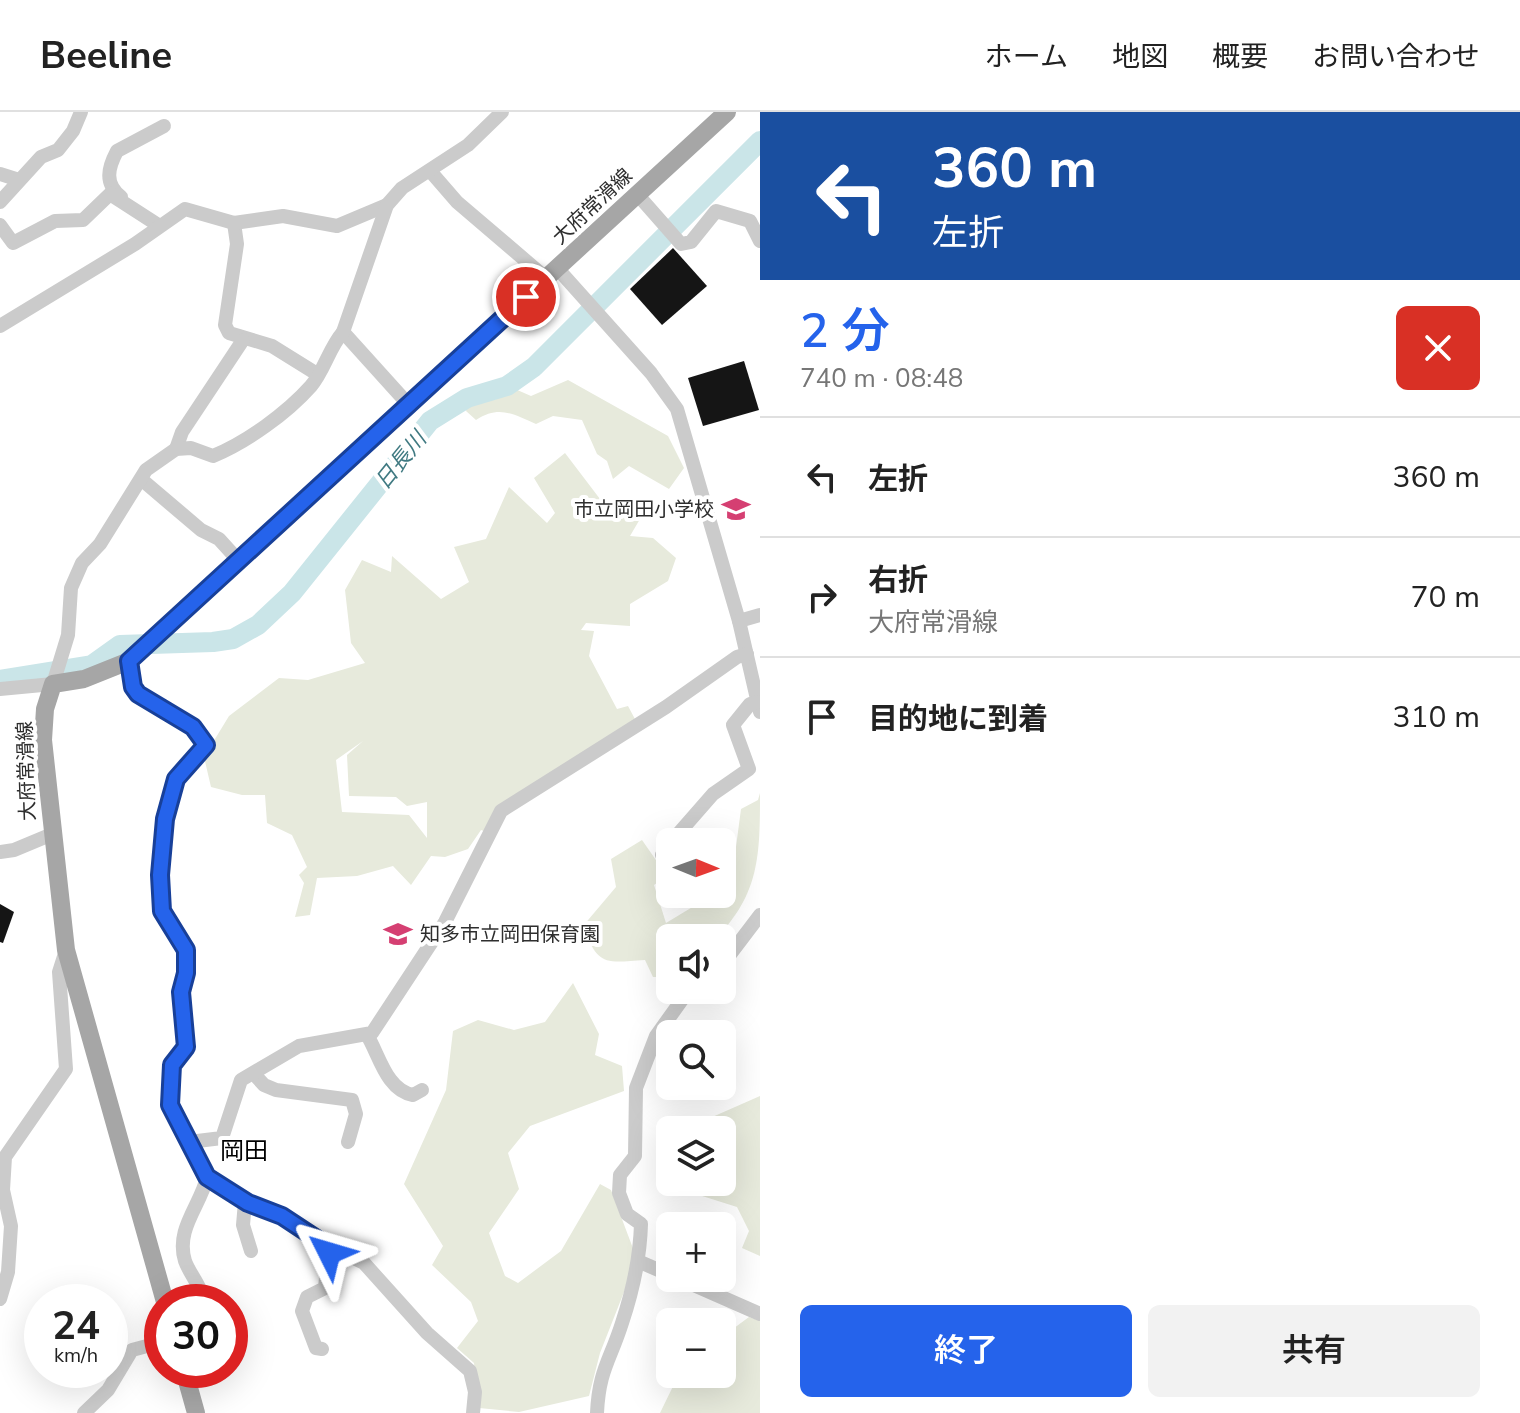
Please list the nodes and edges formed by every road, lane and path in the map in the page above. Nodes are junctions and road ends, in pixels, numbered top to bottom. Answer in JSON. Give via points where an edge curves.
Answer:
{"nodes":[{"id":1,"x":81,"y":112,"type":"edge"},
{"id":2,"x":502,"y":112,"type":"edge"},
{"id":3,"x":727,"y":112,"type":"edge"},
{"id":4,"x":164,"y":126,"type":"dead end"},
{"id":5,"x":431,"y":172,"type":"junction"},
{"id":6,"x":0,"y":174,"type":"edge"},
{"id":7,"x":19,"y":180,"type":"junction"},
{"id":8,"x":637,"y":194,"type":"junction"},
{"id":9,"x":124,"y":200,"type":"junction"},
{"id":10,"x":0,"y":202,"type":"edge"},
{"id":11,"x":387,"y":205,"type":"junction"},
{"id":12,"x":234,"y":223,"type":"junction"},
{"id":13,"x":0,"y":225,"type":"edge"},
{"id":14,"x":158,"y":225,"type":"junction"},
{"id":15,"x":760,"y":241,"type":"edge"},
{"id":16,"x":552,"y":273,"type":"junction"},
{"id":17,"x":0,"y":326,"type":"edge"},
{"id":18,"x":343,"y":332,"type":"junction"},
{"id":19,"x":243,"y":340,"type":"junction"},
{"id":20,"x":317,"y":374,"type":"junction"},
{"id":21,"x":408,"y":404,"type":"junction"},
{"id":22,"x":176,"y":449,"type":"junction"},
{"id":23,"x":141,"y":479,"type":"junction"},
{"id":24,"x":238,"y":560,"type":"junction"},
{"id":25,"x":760,"y":615,"type":"edge"},
{"id":26,"x":739,"y":621,"type":"junction"},
{"id":27,"x":140,"y":650,"type":"junction"},
{"id":28,"x":747,"y":654,"type":"junction"},
{"id":29,"x":55,"y":675,"type":"junction"},
{"id":30,"x":0,"y":689,"type":"edge"},
{"id":31,"x":759,"y":707,"type":"edge"},
{"id":32,"x":683,"y":828,"type":"edge"},
{"id":33,"x":50,"y":835,"type":"junction"},
{"id":34,"x":2,"y":855,"type":"edge"},
{"id":35,"x":760,"y":915,"type":"edge"},
{"id":36,"x":736,"y":947,"type":"edge"},
{"id":37,"x":66,"y":950,"type":"junction"},
{"id":38,"x":679,"y":1004,"type":"edge"},
{"id":39,"x":367,"y":1035,"type":"junction"},
{"id":40,"x":254,"y":1074,"type":"junction"},
{"id":41,"x":422,"y":1090,"type":"dead end"},
{"id":42,"x":189,"y":1142,"type":"junction"},
{"id":43,"x":348,"y":1142,"type":"dead end"},
{"id":44,"x":207,"y":1177,"type":"junction"},
{"id":45,"x":2,"y":1179,"type":"edge"},
{"id":46,"x":245,"y":1202,"type":"junction"},
{"id":47,"x":329,"y":1247,"type":"junction"},
{"id":48,"x":251,"y":1251,"type":"dead end"},
{"id":49,"x":640,"y":1262,"type":"junction"},
{"id":50,"x":656,"y":1269,"type":"edge"},
{"id":51,"x":160,"y":1284,"type":"edge"},
{"id":52,"x":196,"y":1284,"type":"edge"},
{"id":53,"x":710,"y":1292,"type":"edge"},
{"id":54,"x":0,"y":1299,"type":"edge"},
{"id":55,"x":760,"y":1314,"type":"edge"},
{"id":56,"x":144,"y":1347,"type":"edge"},
{"id":57,"x":322,"y":1349,"type":"dead end"},
{"id":58,"x":189,"y":1388,"type":"edge"},
{"id":59,"x":84,"y":1413,"type":"edge"},
{"id":60,"x":196,"y":1413,"type":"edge"},
{"id":61,"x":473,"y":1413,"type":"edge"},
{"id":62,"x":597,"y":1413,"type":"edge"}],
"edges":[{"from":1,"to":7,"type":"street","via":[[58,150],[41,157]]},
{"from":2,"to":5,"type":"street"},
{"from":3,"to":8,"type":"main road","name":"大府常滑線"},
{"from":4,"to":9,"type":"street","via":[[117,151],[109,177]]},
{"from":5,"to":11,"type":"street","via":[[402,188]]},
{"from":5,"to":16,"type":"street","via":[[457,202]]},
{"from":6,"to":7,"type":"street"},
{"from":7,"to":10,"type":"street"},
{"from":8,"to":15,"type":"street","via":[[681,244],[691,242],[716,211],[750,221]]},
{"from":8,"to":16,"type":"main road","name":"大府常滑線"},
{"from":9,"to":13,"type":"street","via":[[107,194],[83,220],[55,221],[13,243]]},
{"from":9,"to":14,"type":"street"},
{"from":11,"to":12,"type":"street","via":[[337,226],[283,216]]},
{"from":11,"to":18,"type":"street"},
{"from":12,"to":14,"type":"street","via":[[185,209]]},
{"from":12,"to":19,"type":"street","via":[[237,244],[225,325]]},
{"from":14,"to":17,"type":"street"},
{"from":16,"to":21,"type":"main road","name":"大府常滑線"},
{"from":16,"to":26,"type":"street","via":[[592,307],[677,409]]},
{"from":18,"to":20,"type":"street"},
{"from":18,"to":21,"type":"street"},
{"from":19,"to":20,"type":"street","via":[[272,346]]},
{"from":19,"to":22,"type":"street"},
{"from":20,"to":22,"type":"street","via":[[282,412],[227,450],[213,456]]},
{"from":21,"to":24,"type":"main road","name":"大府常滑線"},
{"from":22,"to":23,"type":"street"},
{"from":23,"to":24,"type":"street"},
{"from":23,"to":29,"type":"street","via":[[82,563],[71,588],[68,635]]},
{"from":24,"to":27,"type":"main road","name":"大府常滑線"},
{"from":25,"to":26,"type":"street"},
{"from":26,"to":28,"type":"street"},
{"from":27,"to":29,"type":"main road","name":"大府常滑線","via":[[93,676]]},
{"from":27,"to":42,"type":"street","via":[[133,687],[193,727],[206,745],[176,779],[165,819],[160,875],[162,911],[186,950],[181,992],[186,1047],[172,1065],[170,1105]]},
{"from":28,"to":31,"type":"street"},
{"from":28,"to":39,"type":"street","via":[[501,811],[445,922]]},
{"from":29,"to":30,"type":"street"},
{"from":29,"to":33,"type":"main road","name":"大府常滑線","via":[[43,740]]},
{"from":31,"to":32,"type":"street","via":[[750,704],[733,725],[749,769],[713,794]]},
{"from":33,"to":34,"type":"street"},
{"from":33,"to":37,"type":"main road","name":"大府常滑線"},
{"from":35,"to":36,"type":"street"},
{"from":37,"to":45,"type":"street","via":[[59,972],[66,1069],[5,1157]]},
{"from":37,"to":51,"type":"main road","name":"大府常滑線"},
{"from":38,"to":49,"type":"street","via":[[656,1036],[636,1088],[635,1156],[619,1178],[620,1203],[641,1224]]},
{"from":39,"to":40,"type":"street","via":[[299,1046]]},
{"from":39,"to":41,"type":"street","via":[[395,1083],[407,1094]]},
{"from":40,"to":42,"type":"street","via":[[241,1080],[222,1138]]},
{"from":40,"to":43,"type":"street","via":[[276,1090],[352,1100],[356,1114]]},
{"from":42,"to":44,"type":"street"},
{"from":44,"to":46,"type":"street"},
{"from":44,"to":52,"type":"street","via":[[203,1196],[188,1215],[184,1252]]},
{"from":45,"to":54,"type":"street","via":[[11,1226]]},
{"from":46,"to":47,"type":"street","via":[[282,1216]]},
{"from":46,"to":48,"type":"street","via":[[243,1225]]},
{"from":47,"to":57,"type":"street","via":[[325,1288],[307,1297],[302,1311],[316,1348]]},
{"from":47,"to":61,"type":"street","via":[[364,1263],[427,1333],[464,1364],[474,1382]]},
{"from":49,"to":50,"type":"street"},
{"from":49,"to":62,"type":"street","via":[[602,1370]]},
{"from":53,"to":55,"type":"street"},
{"from":56,"to":59,"type":"street","via":[[132,1350],[108,1390]]},
{"from":58,"to":60,"type":"main road"}]}
